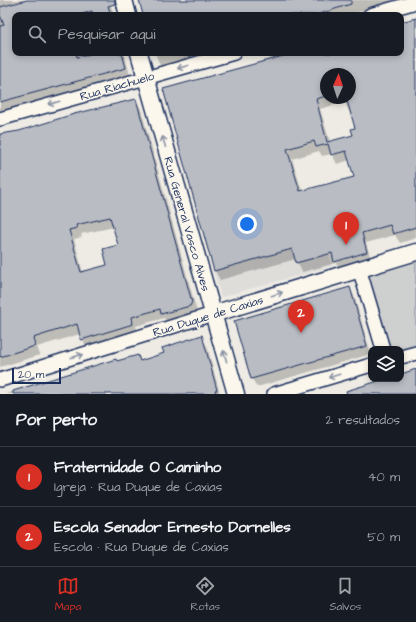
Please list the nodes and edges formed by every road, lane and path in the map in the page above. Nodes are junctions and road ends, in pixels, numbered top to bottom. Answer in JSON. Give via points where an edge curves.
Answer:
{"nodes":[{"id":1,"x":124,"y":0,"type":"edge"},
{"id":2,"x":416,"y":2,"type":"edge"},
{"id":3,"x":127,"y":12,"type":"edge"},
{"id":4,"x":381,"y":12,"type":"edge"},
{"id":5,"x":140,"y":56,"type":"edge"},
{"id":6,"x":223,"y":56,"type":"edge"},
{"id":7,"x":146,"y":78,"type":"junction"},
{"id":8,"x":0,"y":119,"type":"edge"},
{"id":9,"x":416,"y":252,"type":"edge"},
{"id":10,"x":359,"y":268,"type":"junction"},
{"id":11,"x":213,"y":314,"type":"junction"},
{"id":12,"x":382,"y":346,"type":"edge"},
{"id":13,"x":416,"y":353,"type":"edge"},
{"id":14,"x":404,"y":356,"type":"edge"},
{"id":15,"x":368,"y":366,"type":"edge"},
{"id":16,"x":0,"y":380,"type":"edge"},
{"id":17,"x":236,"y":394,"type":"edge"},
{"id":18,"x":274,"y":394,"type":"edge"}],
"edges":[{"from":1,"to":3,"type":"street"},
{"from":2,"to":4,"type":"street"},
{"from":5,"to":7,"type":"street","name":"Rua General Vasco Alves"},
{"from":6,"to":7,"type":"street","name":"Rua Riachuelo","one_way":true},
{"from":7,"to":8,"type":"street","name":"Rua Riachuelo","one_way":true},
{"from":11,"to":7,"type":"street","name":"Rua General Vasco Alves","one_way":true},
{"from":9,"to":10,"type":"street","name":"Rua Duque de Caxias"},
{"from":11,"to":10,"type":"street","name":"Rua Duque de Caxias","one_way":true},
{"from":10,"to":12,"type":"street"},
{"from":16,"to":11,"type":"street","name":"Rua Duque de Caxias","one_way":true},
{"from":17,"to":11,"type":"street","name":"Rua General Vasco Alves","one_way":true},
{"from":13,"to":14,"type":"street"},
{"from":15,"to":18,"type":"street","one_way":true}]}
